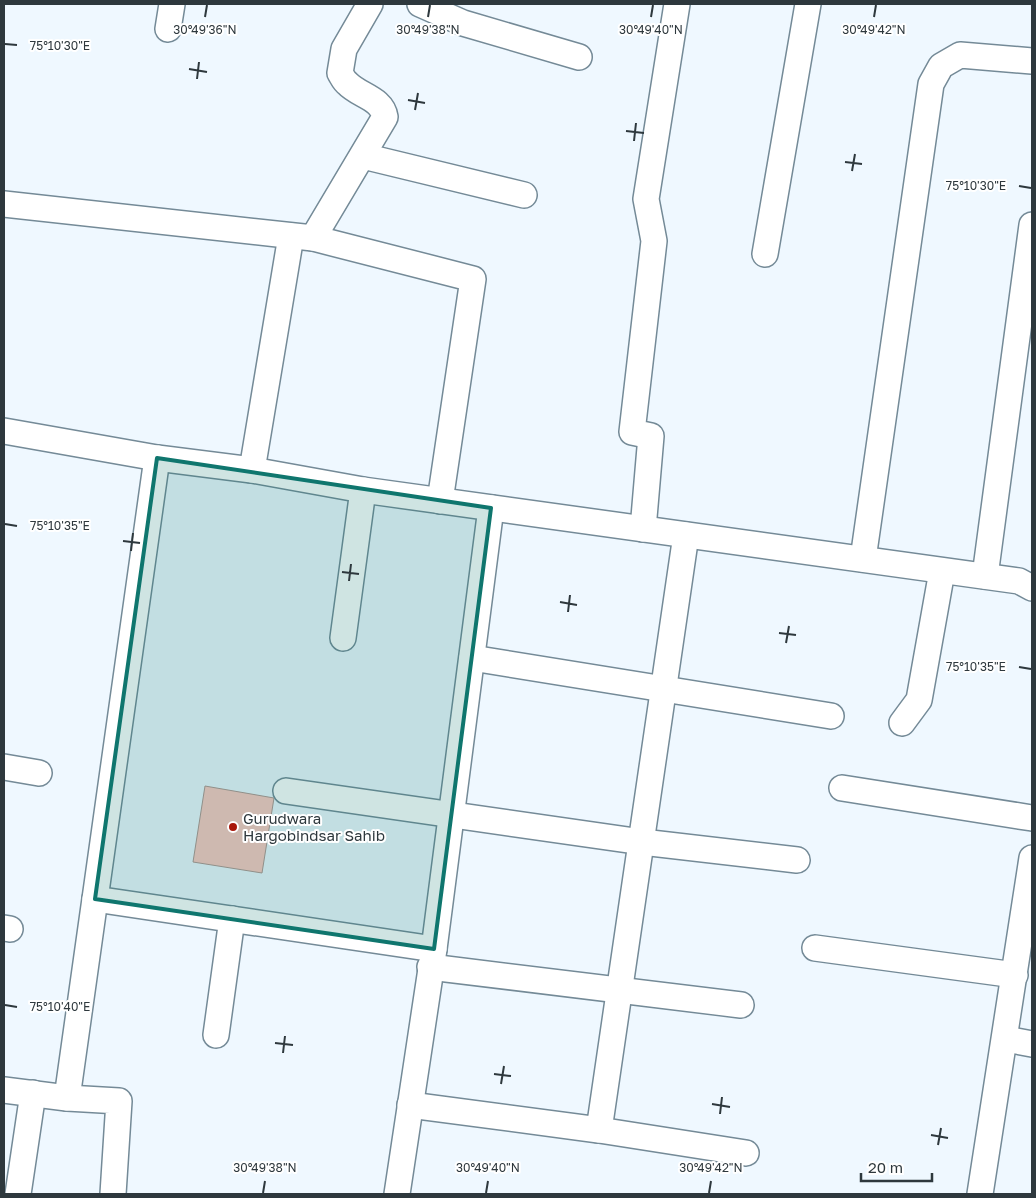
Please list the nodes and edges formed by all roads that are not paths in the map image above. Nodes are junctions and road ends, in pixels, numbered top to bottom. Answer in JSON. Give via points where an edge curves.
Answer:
{"nodes":[{"id":1,"x":172,"y":4,"type":"edge"},
{"id":2,"x":370,"y":4,"type":"edge"},
{"id":3,"x":420,"y":4,"type":"edge"},
{"id":4,"x":677,"y":4,"type":"edge"},
{"id":5,"x":808,"y":4,"type":"edge"},
{"id":6,"x":168,"y":29,"type":"dead end"},
{"id":7,"x":579,"y":57,"type":"dead end"},
{"id":8,"x":1032,"y":61,"type":"edge"},
{"id":9,"x":363,"y":156,"type":"junction"},
{"id":10,"x":524,"y":195,"type":"dead end"},
{"id":11,"x":4,"y":204,"type":"edge"},
{"id":12,"x":1032,"y":225,"type":"edge"},
{"id":13,"x":302,"y":237,"type":"junction"},
{"id":14,"x":765,"y":254,"type":"dead end"},
{"id":15,"x":1024,"y":358,"type":"edge"},
{"id":16,"x":4,"y":431,"type":"edge"},
{"id":17,"x":157,"y":458,"type":"junction"},
{"id":18,"x":252,"y":470,"type":"junction"},
{"id":19,"x":363,"y":490,"type":"junction"},
{"id":20,"x":440,"y":501,"type":"junction"},
{"id":21,"x":491,"y":508,"type":"junction"},
{"id":22,"x":643,"y":529,"type":"junction"},
{"id":23,"x":686,"y":535,"type":"junction"},
{"id":24,"x":863,"y":559,"type":"junction"},
{"id":25,"x":942,"y":570,"type":"junction"},
{"id":26,"x":985,"y":576,"type":"junction"},
{"id":27,"x":1032,"y":588,"type":"edge"},
{"id":28,"x":344,"y":638,"type":"dead end"},
{"id":29,"x":472,"y":658,"type":"junction"},
{"id":30,"x":664,"y":688,"type":"junction"},
{"id":31,"x":831,"y":716,"type":"dead end"},
{"id":32,"x":902,"y":724,"type":"dead end"},
{"id":33,"x":4,"y":768,"type":"edge"},
{"id":34,"x":39,"y":773,"type":"dead end"},
{"id":35,"x":842,"y":788,"type":"dead end"},
{"id":36,"x":286,"y":791,"type":"dead end"},
{"id":37,"x":452,"y":814,"type":"junction"},
{"id":38,"x":1032,"y":818,"type":"edge"},
{"id":39,"x":642,"y":842,"type":"junction"},
{"id":40,"x":1032,"y":858,"type":"edge"},
{"id":41,"x":797,"y":860,"type":"dead end"},
{"id":42,"x":95,"y":900,"type":"junction"},
{"id":43,"x":232,"y":919,"type":"junction"},
{"id":44,"x":1027,"y":921,"type":"edge"},
{"id":45,"x":815,"y":948,"type":"dead end"},
{"id":46,"x":432,"y":958,"type":"junction"},
{"id":47,"x":1015,"y":975,"type":"junction"},
{"id":48,"x":620,"y":990,"type":"junction"},
{"id":49,"x":741,"y":1005,"type":"dead end"},
{"id":50,"x":216,"y":1036,"type":"dead end"},
{"id":51,"x":1006,"y":1039,"type":"junction"},
{"id":52,"x":1032,"y":1044,"type":"edge"},
{"id":53,"x":4,"y":1090,"type":"edge"},
{"id":54,"x":33,"y":1094,"type":"junction"},
{"id":55,"x":68,"y":1098,"type":"junction"},
{"id":56,"x":410,"y":1105,"type":"junction"},
{"id":57,"x":599,"y":1130,"type":"junction"},
{"id":58,"x":746,"y":1153,"type":"dead end"},
{"id":59,"x":18,"y":1194,"type":"edge"},
{"id":60,"x":113,"y":1194,"type":"edge"},
{"id":61,"x":397,"y":1194,"type":"edge"},
{"id":62,"x":980,"y":1194,"type":"edge"}],
"edges":[{"from":1,"to":6,"type":"street"},
{"from":2,"to":9,"type":"street","via":[[340,62],[340,73],[347,83],[384,109],[382,125]]},
{"from":3,"to":7,"type":"street","via":[[463,23]]},
{"from":4,"to":22,"type":"street","via":[[646,199],[654,241],[632,432],[651,436]]},
{"from":5,"to":14,"type":"street"},
{"from":8,"to":24,"type":"street","via":[[960,55],[941,66],[931,84]]},
{"from":9,"to":10,"type":"street"},
{"from":9,"to":13,"type":"street"},
{"from":11,"to":13,"type":"street"},
{"from":12,"to":15,"type":"street"},
{"from":13,"to":18,"type":"street"},
{"from":13,"to":20,"type":"street","via":[[473,279]]},
{"from":15,"to":26,"type":"street"},
{"from":16,"to":17,"type":"street"},
{"from":17,"to":18,"type":"street"},
{"from":17,"to":42,"type":"street"},
{"from":18,"to":19,"type":"street"},
{"from":19,"to":20,"type":"street"},
{"from":19,"to":28,"type":"street"},
{"from":20,"to":21,"type":"street"},
{"from":21,"to":22,"type":"street"},
{"from":21,"to":29,"type":"street"},
{"from":22,"to":23,"type":"street"},
{"from":23,"to":24,"type":"street"},
{"from":23,"to":30,"type":"street"},
{"from":24,"to":25,"type":"street"},
{"from":25,"to":26,"type":"street"},
{"from":25,"to":32,"type":"street","via":[[919,700]]},
{"from":26,"to":27,"type":"street","via":[[1019,581]]},
{"from":29,"to":30,"type":"street"},
{"from":29,"to":37,"type":"street"},
{"from":30,"to":31,"type":"street"},
{"from":30,"to":39,"type":"street"},
{"from":33,"to":34,"type":"street"},
{"from":35,"to":38,"type":"street"},
{"from":36,"to":37,"type":"street"},
{"from":37,"to":39,"type":"street"},
{"from":37,"to":46,"type":"street"},
{"from":39,"to":41,"type":"street"},
{"from":39,"to":48,"type":"street"},
{"from":40,"to":44,"type":"street"},
{"from":42,"to":43,"type":"street"},
{"from":42,"to":55,"type":"street"},
{"from":43,"to":46,"type":"street"},
{"from":43,"to":50,"type":"street"},
{"from":44,"to":47,"type":"street"},
{"from":45,"to":47,"type":"street"},
{"from":46,"to":48,"type":"street"},
{"from":46,"to":56,"type":"street"},
{"from":47,"to":51,"type":"street"},
{"from":48,"to":49,"type":"street"},
{"from":48,"to":57,"type":"street"},
{"from":51,"to":52,"type":"street"},
{"from":51,"to":62,"type":"street"},
{"from":53,"to":54,"type":"street"},
{"from":54,"to":55,"type":"street"},
{"from":54,"to":59,"type":"street"},
{"from":55,"to":60,"type":"street","via":[[119,1102]]},
{"from":56,"to":57,"type":"street"},
{"from":56,"to":61,"type":"street"},
{"from":57,"to":58,"type":"street"}]}
